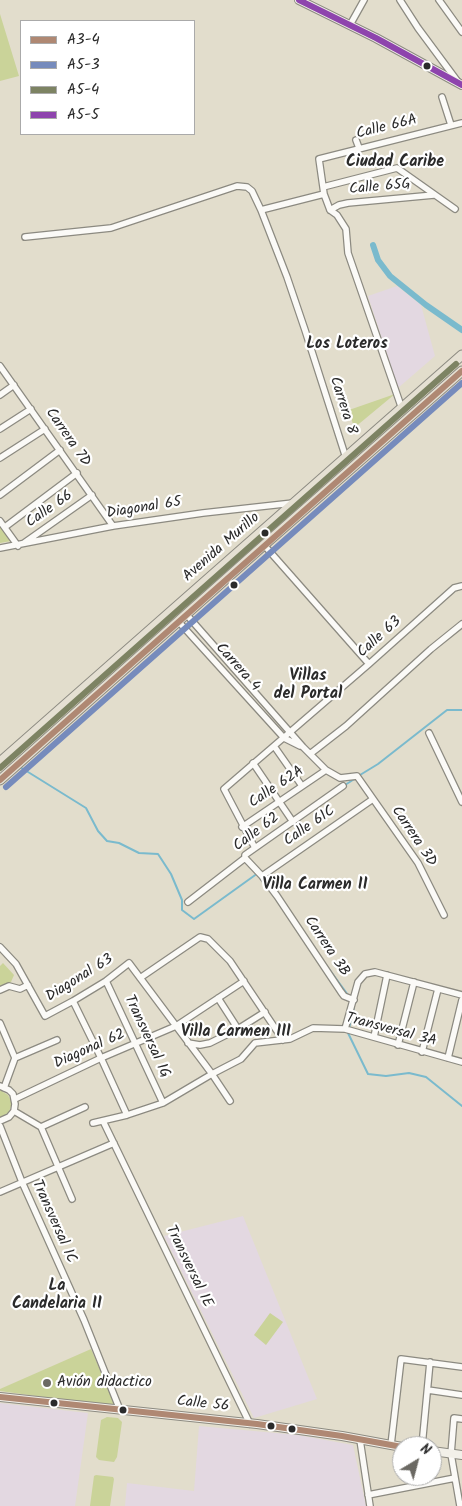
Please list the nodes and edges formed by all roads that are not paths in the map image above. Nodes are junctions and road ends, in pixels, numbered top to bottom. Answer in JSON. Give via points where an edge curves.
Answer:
{"nodes":[{"id":1,"x":298,"y":0,"type":"edge"},
{"id":2,"x":364,"y":0,"type":"edge"},
{"id":3,"x":400,"y":0,"type":"edge"},
{"id":4,"x":439,"y":0,"type":"edge"},
{"id":5,"x":350,"y":25,"type":"junction"},
{"id":6,"x":462,"y":32,"type":"edge"},
{"id":7,"x":461,"y":85,"type":"edge"},
{"id":8,"x":442,"y":97,"type":"dead end"},
{"id":9,"x":462,"y":122,"type":"edge"},
{"id":10,"x":451,"y":125,"type":"junction"},
{"id":11,"x":356,"y":140,"type":"dead end"},
{"id":12,"x":359,"y":148,"type":"junction"},
{"id":13,"x":323,"y":187,"type":"junction"},
{"id":14,"x":324,"y":194,"type":"junction"},
{"id":15,"x":434,"y":195,"type":"junction"},
{"id":16,"x":455,"y":209,"type":"dead end"},
{"id":17,"x":261,"y":210,"type":"junction"},
{"id":18,"x":330,"y":210,"type":"junction"},
{"id":19,"x":25,"y":237,"type":"dead end"},
{"id":20,"x":462,"y":355,"type":"edge"},
{"id":21,"x":0,"y":366,"type":"edge"},
{"id":22,"x":462,"y":371,"type":"edge"},
{"id":23,"x":14,"y":385,"type":"junction"},
{"id":24,"x":0,"y":395,"type":"edge"},
{"id":25,"x":31,"y":409,"type":"junction"},
{"id":26,"x":402,"y":409,"type":"junction"},
{"id":27,"x":0,"y":429,"type":"edge"},
{"id":28,"x":45,"y":429,"type":"junction"},
{"id":29,"x":60,"y":450,"type":"junction"},
{"id":30,"x":0,"y":458,"type":"edge"},
{"id":31,"x":346,"y":458,"type":"junction"},
{"id":32,"x":76,"y":473,"type":"junction"},
{"id":33,"x":0,"y":495,"type":"edge"},
{"id":34,"x":92,"y":495,"type":"junction"},
{"id":35,"x":293,"y":503,"type":"junction"},
{"id":36,"x":0,"y":521,"type":"edge"},
{"id":37,"x":113,"y":526,"type":"junction"},
{"id":38,"x":5,"y":527,"type":"junction"},
{"id":39,"x":20,"y":545,"type":"junction"},
{"id":40,"x":264,"y":545,"type":"junction"},
{"id":41,"x":0,"y":548,"type":"edge"},
{"id":42,"x":462,"y":586,"type":"edge"},
{"id":43,"x":186,"y":614,"type":"junction"},
{"id":44,"x":178,"y":621,"type":"junction"},
{"id":45,"x":462,"y":624,"type":"edge"},
{"id":46,"x":213,"y":645,"type":"junction"},
{"id":47,"x":205,"y":651,"type":"junction"},
{"id":48,"x":369,"y":664,"type":"junction"},
{"id":49,"x":290,"y":733,"type":"junction"},
{"id":50,"x":429,"y":733,"type":"dead end"},
{"id":51,"x":284,"y":738,"type":"junction"},
{"id":52,"x":274,"y":746,"type":"junction"},
{"id":53,"x":303,"y":747,"type":"junction"},
{"id":54,"x":310,"y":754,"type":"junction"},
{"id":55,"x":0,"y":762,"type":"edge"},
{"id":56,"x":253,"y":763,"type":"junction"},
{"id":57,"x":326,"y":770,"type":"junction"},
{"id":58,"x":358,"y":777,"type":"joint"},
{"id":59,"x":0,"y":780,"type":"edge"},
{"id":60,"x":302,"y":786,"type":"junction"},
{"id":61,"x":343,"y":786,"type":"dead end"},
{"id":62,"x":373,"y":799,"type":"junction"},
{"id":63,"x":279,"y":801,"type":"junction"},
{"id":64,"x":462,"y":802,"type":"edge"},
{"id":65,"x":293,"y":822,"type":"junction"},
{"id":66,"x":242,"y":827,"type":"junction"},
{"id":67,"x":255,"y":848,"type":"junction"},
{"id":68,"x":245,"y":858,"type":"junction"},
{"id":69,"x":262,"y":876,"type":"junction"},
{"id":70,"x":188,"y":902,"type":"dead end"},
{"id":71,"x":444,"y":915,"type":"dead end"},
{"id":72,"x":0,"y":947,"type":"edge"},
{"id":73,"x":387,"y":975,"type":"junction"},
{"id":74,"x":140,"y":978,"type":"junction"},
{"id":75,"x":106,"y":981,"type":"junction"},
{"id":76,"x":244,"y":981,"type":"junction"},
{"id":77,"x":414,"y":982,"type":"junction"},
{"id":78,"x":28,"y":985,"type":"junction"},
{"id":79,"x":438,"y":989,"type":"junction"},
{"id":80,"x":0,"y":990,"type":"edge"},
{"id":81,"x":462,"y":995,"type":"edge"},
{"id":82,"x":218,"y":998,"type":"junction"},
{"id":83,"x":354,"y":1000,"type":"junction"},
{"id":84,"x":462,"y":1000,"type":"edge"},
{"id":85,"x":73,"y":1001,"type":"junction"},
{"id":86,"x":265,"y":1012,"type":"junction"},
{"id":87,"x":0,"y":1022,"type":"edge"},
{"id":88,"x":176,"y":1026,"type":"junction"},
{"id":89,"x":238,"y":1029,"type":"junction"},
{"id":90,"x":345,"y":1029,"type":"junction"},
{"id":91,"x":374,"y":1037,"type":"junction"},
{"id":92,"x":57,"y":1040,"type":"dead end"},
{"id":93,"x":283,"y":1040,"type":"junction"},
{"id":94,"x":188,"y":1042,"type":"junction"},
{"id":95,"x":135,"y":1044,"type":"junction"},
{"id":96,"x":398,"y":1045,"type":"junction"},
{"id":97,"x":422,"y":1052,"type":"junction"},
{"id":98,"x":15,"y":1058,"type":"junction"},
{"id":99,"x":101,"y":1058,"type":"junction"},
{"id":100,"x":448,"y":1058,"type":"junction"},
{"id":101,"x":462,"y":1062,"type":"edge"},
{"id":102,"x":212,"y":1074,"type":"junction"},
{"id":103,"x":2,"y":1087,"type":"edge"},
{"id":104,"x":15,"y":1099,"type":"junction"},
{"id":105,"x":230,"y":1102,"type":"dead end"},
{"id":106,"x":163,"y":1103,"type":"junction"},
{"id":107,"x":85,"y":1107,"type":"dead end"},
{"id":108,"x":14,"y":1111,"type":"junction"},
{"id":109,"x":127,"y":1115,"type":"junction"},
{"id":110,"x":0,"y":1121,"type":"edge"},
{"id":111,"x":103,"y":1121,"type":"junction"},
{"id":112,"x":93,"y":1124,"type":"dead end"},
{"id":113,"x":0,"y":1126,"type":"edge"},
{"id":114,"x":41,"y":1126,"type":"junction"},
{"id":115,"x":114,"y":1143,"type":"junction"},
{"id":116,"x":58,"y":1167,"type":"junction"},
{"id":117,"x":22,"y":1182,"type":"junction"},
{"id":118,"x":0,"y":1192,"type":"edge"},
{"id":119,"x":72,"y":1199,"type":"dead end"},
{"id":120,"x":430,"y":1362,"type":"junction"},
{"id":121,"x":462,"y":1367,"type":"edge"},
{"id":122,"x":428,"y":1390,"type":"junction"},
{"id":123,"x":462,"y":1394,"type":"edge"},
{"id":124,"x":0,"y":1397,"type":"edge"},
{"id":125,"x":120,"y":1410,"type":"junction"},
{"id":126,"x":462,"y":1418,"type":"edge"},
{"id":127,"x":250,"y":1424,"type":"junction"},
{"id":128,"x":423,"y":1436,"type":"edge"},
{"id":129,"x":360,"y":1440,"type":"junction"},
{"id":130,"x":391,"y":1445,"type":"joint"},
{"id":131,"x":442,"y":1453,"type":"edge"},
{"id":132,"x":451,"y":1454,"type":"junction"},
{"id":133,"x":462,"y":1455,"type":"edge"},
{"id":134,"x":455,"y":1478,"type":"junction"},
{"id":135,"x":368,"y":1495,"type":"junction"},
{"id":136,"x":370,"y":1506,"type":"edge"},
{"id":137,"x":460,"y":1506,"type":"edge"}],
"edges":[{"from":1,"to":5,"type":"main road"},
{"from":2,"to":5,"type":"street"},
{"from":3,"to":7,"type":"street"},
{"from":4,"to":6,"type":"street"},
{"from":5,"to":7,"type":"main road"},
{"from":8,"to":10,"type":"street"},
{"from":9,"to":10,"type":"street","name":"Calle 66A"},
{"from":10,"to":12,"type":"street","name":"Calle 66A"},
{"from":11,"to":12,"type":"street"},
{"from":12,"to":13,"type":"street","name":"Calle 66A","via":[[319,159]]},
{"from":13,"to":14,"type":"street"},
{"from":13,"to":15,"type":"street","via":[[397,168]]},
{"from":14,"to":17,"type":"street"},
{"from":14,"to":18,"type":"street"},
{"from":15,"to":16,"type":"street"},
{"from":15,"to":18,"type":"street","name":"Calle 65G","via":[[348,203]]},
{"from":17,"to":19,"type":"street","name":"Carrera 8","via":[[252,191],[237,186],[111,228]]},
{"from":17,"to":31,"type":"street","name":"Carrera 8"},
{"from":18,"to":26,"type":"street","via":[[346,229],[348,252]]},
{"from":20,"to":26,"type":"main road","name":"Avenida Murillo"},
{"from":21,"to":23,"type":"street","name":"Carrera 7D"},
{"from":22,"to":40,"type":"main road","name":"Avenida Murillo"},
{"from":23,"to":24,"type":"street"},
{"from":23,"to":25,"type":"street","name":"Carrera 7D"},
{"from":25,"to":27,"type":"street"},
{"from":25,"to":28,"type":"street","name":"Carrera 7D"},
{"from":26,"to":31,"type":"main road","name":"Avenida Murillo"},
{"from":28,"to":29,"type":"street","name":"Carrera 7D"},
{"from":28,"to":30,"type":"street"},
{"from":29,"to":32,"type":"street","name":"Carrera 7D"},
{"from":29,"to":33,"type":"street"},
{"from":31,"to":35,"type":"main road","name":"Avenida Murillo"},
{"from":32,"to":34,"type":"street","name":"Carrera 7D"},
{"from":32,"to":38,"type":"street"},
{"from":34,"to":37,"type":"street","name":"Carrera 7D"},
{"from":34,"to":39,"type":"street","name":"Calle 66"},
{"from":35,"to":37,"type":"street","name":"Diagonal 65"},
{"from":35,"to":55,"type":"main road","name":"Avenida Murillo"},
{"from":36,"to":38,"type":"street"},
{"from":37,"to":39,"type":"street","name":"Diagonal 65"},
{"from":38,"to":39,"type":"street"},
{"from":39,"to":41,"type":"street","name":"Diagonal 65"},
{"from":40,"to":43,"type":"main road","name":"Avenida Murillo"},
{"from":40,"to":48,"type":"street"},
{"from":42,"to":48,"type":"street","name":"Calle 63","via":[[454,588]]},
{"from":43,"to":44,"type":"main road","name":"Avenida Murillo"},
{"from":43,"to":46,"type":"street","name":"Carrera 4"},
{"from":44,"to":47,"type":"street","name":"Carrera 4"},
{"from":44,"to":59,"type":"main road","name":"Avenida Murillo"},
{"from":45,"to":54,"type":"street"},
{"from":46,"to":47,"type":"street"},
{"from":46,"to":49,"type":"street","name":"Carrera 4"},
{"from":47,"to":51,"type":"street","name":"Carrera 4"},
{"from":48,"to":49,"type":"street","name":"Calle 63"},
{"from":49,"to":51,"type":"street","name":"Calle 63"},
{"from":49,"to":53,"type":"street","name":"Carrera 4"},
{"from":50,"to":64,"type":"street"},
{"from":51,"to":52,"type":"street","name":"Calle 63"},
{"from":51,"to":53,"type":"street","name":"Carrera 4"},
{"from":52,"to":56,"type":"street","name":"Calle 63"},
{"from":52,"to":60,"type":"street"},
{"from":53,"to":54,"type":"street","name":"Carrera 4"},
{"from":54,"to":57,"type":"street","name":"Carrera 4"},
{"from":56,"to":63,"type":"street"},
{"from":56,"to":66,"type":"street","name":"Calle 63","via":[[224,789]]},
{"from":57,"to":58,"type":"street","name":"Carrera 4","via":[[340,778]]},
{"from":57,"to":60,"type":"street","name":"Calle 62A"},
{"from":58,"to":62,"type":"street","name":"Carrera 3D"},
{"from":60,"to":63,"type":"street","name":"Calle 62A"},
{"from":61,"to":65,"type":"street","name":"Calle 62"},
{"from":62,"to":69,"type":"street","name":"Calle 61C"},
{"from":62,"to":71,"type":"street","name":"Carrera 3D","via":[[421,869]]},
{"from":63,"to":65,"type":"street"},
{"from":63,"to":66,"type":"street","name":"Calle 62A"},
{"from":65,"to":67,"type":"street","name":"Calle 62"},
{"from":66,"to":67,"type":"street"},
{"from":67,"to":68,"type":"street","name":"Calle 62"},
{"from":68,"to":69,"type":"street","name":"Carrera 3B"},
{"from":68,"to":70,"type":"street","name":"Calle 62"},
{"from":69,"to":83,"type":"street","name":"Carrera 3B","via":[[341,992]]},
{"from":72,"to":78,"type":"street","via":[[10,956]]},
{"from":73,"to":77,"type":"street"},
{"from":73,"to":83,"type":"street","via":[[365,974],[358,982]]},
{"from":73,"to":91,"type":"street"},
{"from":74,"to":75,"type":"street","name":"Diagonal 63","via":[[129,963]]},
{"from":74,"to":76,"type":"street","via":[[200,937],[208,939],[226,956]]},
{"from":74,"to":88,"type":"street"},
{"from":75,"to":85,"type":"street","name":"Diagonal 63"},
{"from":75,"to":95,"type":"street","name":"Transversal 1G"},
{"from":76,"to":82,"type":"street","name":"Diagonal 62"},
{"from":76,"to":86,"type":"street"},
{"from":77,"to":79,"type":"street"},
{"from":77,"to":96,"type":"street"},
{"from":78,"to":80,"type":"street","via":[[20,990],[9,986]]},
{"from":78,"to":85,"type":"street","name":"Diagonal 63","via":[[45,1016]]},
{"from":79,"to":81,"type":"street"},
{"from":79,"to":97,"type":"street"},
{"from":82,"to":88,"type":"street","name":"Diagonal 62"},
{"from":82,"to":89,"type":"street"},
{"from":83,"to":90,"type":"street"},
{"from":84,"to":100,"type":"street"},
{"from":85,"to":99,"type":"street"},
{"from":86,"to":89,"type":"street"},
{"from":86,"to":93,"type":"street"},
{"from":87,"to":98,"type":"street"},
{"from":88,"to":94,"type":"street"},
{"from":88,"to":95,"type":"street","name":"Diagonal 62"},
{"from":89,"to":94,"type":"street","via":[[200,1045]]},
{"from":90,"to":91,"type":"street","name":"Transversal 3A"},
{"from":90,"to":93,"type":"street","name":"Transversal 3A","via":[[314,1028]]},
{"from":91,"to":96,"type":"street","name":"Transversal 3A"},
{"from":92,"to":98,"type":"street"},
{"from":93,"to":102,"type":"street","via":[[255,1043],[241,1059]]},
{"from":94,"to":102,"type":"street"},
{"from":95,"to":99,"type":"street","name":"Diagonal 62"},
{"from":95,"to":106,"type":"street","name":"Transversal 1G"},
{"from":96,"to":97,"type":"street","name":"Transversal 3A"},
{"from":97,"to":100,"type":"street","name":"Transversal 3A"},
{"from":98,"to":103,"type":"street"},
{"from":99,"to":104,"type":"street","name":"Diagonal 62"},
{"from":99,"to":109,"type":"street"},
{"from":100,"to":101,"type":"street","name":"Transversal 3A"},
{"from":102,"to":105,"type":"street"},
{"from":102,"to":106,"type":"street"},
{"from":103,"to":104,"type":"street"},
{"from":104,"to":108,"type":"street"},
{"from":106,"to":109,"type":"street"},
{"from":107,"to":114,"type":"street"},
{"from":108,"to":110,"type":"street"},
{"from":108,"to":114,"type":"street"},
{"from":109,"to":111,"type":"street"},
{"from":111,"to":112,"type":"street"},
{"from":111,"to":115,"type":"street","name":"Transversal 1E"},
{"from":113,"to":117,"type":"street","name":"Transversal 1C"},
{"from":114,"to":116,"type":"street"},
{"from":115,"to":116,"type":"street"},
{"from":115,"to":127,"type":"street","name":"Transversal 1E"},
{"from":116,"to":117,"type":"street"},
{"from":116,"to":119,"type":"street"},
{"from":117,"to":118,"type":"street"},
{"from":117,"to":125,"type":"street","name":"Transversal 1C"},
{"from":120,"to":121,"type":"street"},
{"from":120,"to":122,"type":"street"},
{"from":120,"to":130,"type":"street","via":[[401,1359]]},
{"from":122,"to":123,"type":"street"},
{"from":122,"to":128,"type":"street"},
{"from":124,"to":125,"type":"main road","name":"Calle 56"},
{"from":125,"to":127,"type":"main road","name":"Calle 56"},
{"from":126,"to":132,"type":"street","via":[[454,1418]]},
{"from":127,"to":129,"type":"main road","name":"Calle 56"},
{"from":129,"to":130,"type":"main road","name":"Calle 56"},
{"from":129,"to":135,"type":"street"},
{"from":131,"to":132,"type":"main road"},
{"from":132,"to":133,"type":"main road"},
{"from":132,"to":134,"type":"street"},
{"from":134,"to":135,"type":"street"},
{"from":134,"to":137,"type":"street"},
{"from":135,"to":136,"type":"street"}]}
